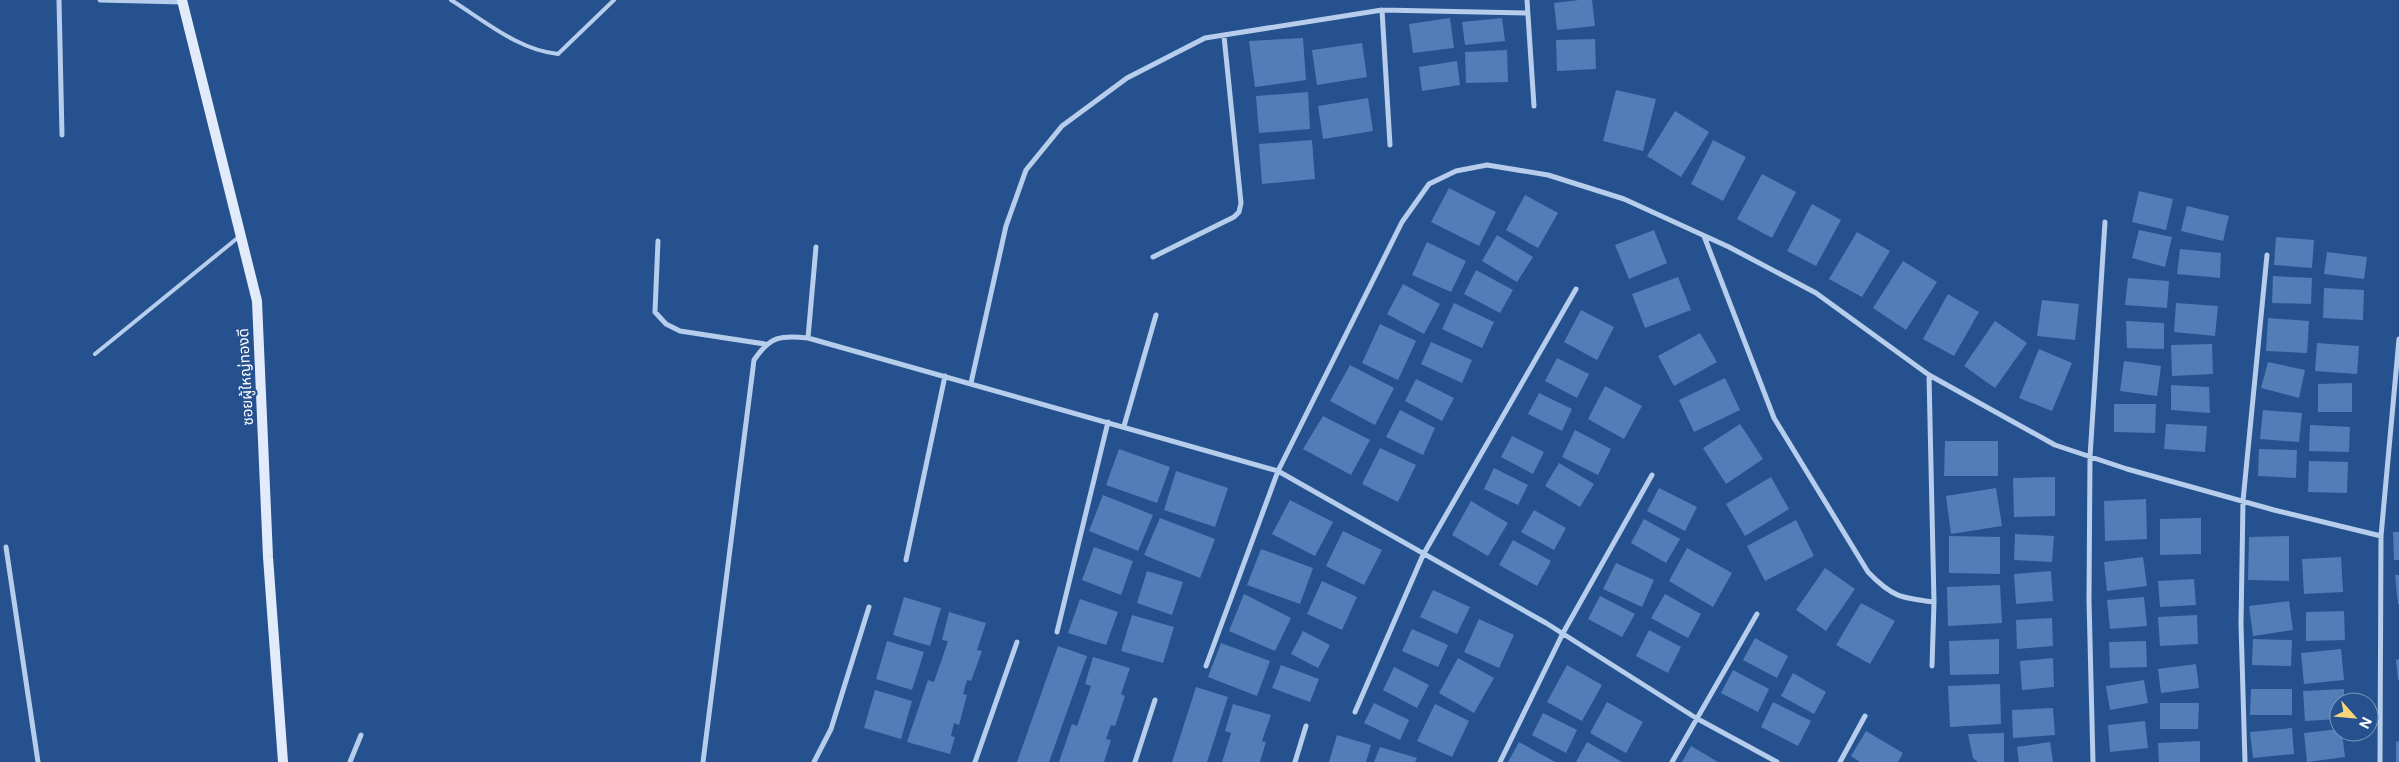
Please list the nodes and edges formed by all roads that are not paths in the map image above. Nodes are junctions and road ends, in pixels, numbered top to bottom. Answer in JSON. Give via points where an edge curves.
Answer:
{"nodes":[{"id":1,"x":59,"y":0,"type":"edge"},
{"id":2,"x":100,"y":0,"type":"edge"},
{"id":3,"x":452,"y":0,"type":"edge"},
{"id":4,"x":614,"y":0,"type":"edge"},
{"id":5,"x":1527,"y":0,"type":"edge"},
{"id":6,"x":183,"y":1,"type":"edge"},
{"id":7,"x":1382,"y":10,"type":"junction"},
{"id":8,"x":1528,"y":13,"type":"junction"},
{"id":9,"x":1224,"y":36,"type":"junction"},
{"id":10,"x":1534,"y":106,"type":"dead end"},
{"id":11,"x":62,"y":135,"type":"dead end"},
{"id":12,"x":1390,"y":145,"type":"dead end"},
{"id":13,"x":2105,"y":222,"type":"dead end"},
{"id":14,"x":240,"y":236,"type":"junction"},
{"id":15,"x":1704,"y":236,"type":"junction"},
{"id":16,"x":658,"y":241,"type":"dead end"},
{"id":17,"x":816,"y":246,"type":"dead end"},
{"id":18,"x":2267,"y":255,"type":"dead end"},
{"id":19,"x":1153,"y":257,"type":"dead end"},
{"id":20,"x":1576,"y":289,"type":"dead end"},
{"id":21,"x":1156,"y":315,"type":"dead end"},
{"id":22,"x":808,"y":338,"type":"junction"},
{"id":23,"x":2399,"y":339,"type":"edge"},
{"id":24,"x":765,"y":344,"type":"junction"},
{"id":25,"x":94,"y":354,"type":"dead end"},
{"id":26,"x":1929,"y":375,"type":"junction"},
{"id":27,"x":945,"y":376,"type":"junction"},
{"id":28,"x":971,"y":383,"type":"junction"},
{"id":29,"x":1108,"y":422,"type":"junction"},
{"id":30,"x":1124,"y":426,"type":"junction"},
{"id":31,"x":2090,"y":457,"type":"junction"},
{"id":32,"x":1278,"y":471,"type":"junction"},
{"id":33,"x":1652,"y":474,"type":"dead end"},
{"id":34,"x":2242,"y":500,"type":"junction"},
{"id":35,"x":2381,"y":536,"type":"junction"},
{"id":36,"x":6,"y":546,"type":"dead end"},
{"id":37,"x":1423,"y":555,"type":"junction"},
{"id":38,"x":906,"y":560,"type":"dead end"},
{"id":39,"x":1934,"y":602,"type":"junction"},
{"id":40,"x":869,"y":607,"type":"dead end"},
{"id":41,"x":1757,"y":614,"type":"dead end"},
{"id":42,"x":1057,"y":632,"type":"dead end"},
{"id":43,"x":1563,"y":633,"type":"junction"},
{"id":44,"x":1017,"y":642,"type":"dead end"},
{"id":45,"x":1206,"y":666,"type":"dead end"},
{"id":46,"x":1932,"y":666,"type":"dead end"},
{"id":47,"x":1155,"y":700,"type":"dead end"},
{"id":48,"x":1355,"y":712,"type":"dead end"},
{"id":49,"x":1865,"y":716,"type":"dead end"},
{"id":50,"x":1696,"y":718,"type":"junction"},
{"id":51,"x":1306,"y":726,"type":"dead end"},
{"id":52,"x":361,"y":735,"type":"dead end"},
{"id":53,"x":815,"y":761,"type":"edge"},
{"id":54,"x":38,"y":762,"type":"edge"},
{"id":55,"x":283,"y":762,"type":"edge"},
{"id":56,"x":350,"y":762,"type":"edge"},
{"id":57,"x":703,"y":762,"type":"edge"},
{"id":58,"x":823,"y":762,"type":"edge"},
{"id":59,"x":975,"y":762,"type":"edge"},
{"id":60,"x":1135,"y":762,"type":"edge"},
{"id":61,"x":1295,"y":762,"type":"edge"},
{"id":62,"x":1500,"y":762,"type":"edge"},
{"id":63,"x":1672,"y":762,"type":"edge"},
{"id":64,"x":1776,"y":762,"type":"edge"},
{"id":65,"x":1840,"y":762,"type":"edge"},
{"id":66,"x":2093,"y":762,"type":"edge"},
{"id":67,"x":2245,"y":762,"type":"edge"},
{"id":68,"x":2380,"y":762,"type":"edge"}],
"edges":[{"from":1,"to":11,"type":"street"},
{"from":2,"to":6,"type":"street"},
{"from":3,"to":4,"type":"lane","via":[[520,44],[539,52],[558,54]]},
{"from":5,"to":8,"type":"street"},
{"from":6,"to":14,"type":"street","name":"ซอยผู้ใหญ่ทองดี"},
{"from":7,"to":8,"type":"street"},
{"from":7,"to":9,"type":"street"},
{"from":7,"to":12,"type":"street"},
{"from":8,"to":10,"type":"street"},
{"from":9,"to":19,"type":"street","via":[[1241,203],[1239,212]]},
{"from":9,"to":28,"type":"street","via":[[1205,38],[1127,78],[1062,126],[1026,170],[1006,226]]},
{"from":13,"to":31,"type":"street"},
{"from":14,"to":25,"type":"lane"},
{"from":14,"to":55,"type":"street","name":"ซอยผู้ใหญ่ทองดี","via":[[256,301],[268,556]]},
{"from":15,"to":26,"type":"street","via":[[1816,294]]},
{"from":15,"to":32,"type":"street","via":[[1624,199],[1548,175],[1487,165],[1456,171],[1429,184],[1402,222]]},
{"from":15,"to":39,"type":"street","via":[[1774,418],[1868,572],[1885,589],[1904,599]]},
{"from":16,"to":24,"type":"street","via":[[656,312],[666,324],[680,331]]},
{"from":17,"to":22,"type":"street"},
{"from":18,"to":34,"type":"street"},
{"from":20,"to":37,"type":"street"},
{"from":21,"to":30,"type":"street"},
{"from":22,"to":24,"type":"street","via":[[785,335]]},
{"from":22,"to":27,"type":"street"},
{"from":23,"to":35,"type":"street"},
{"from":24,"to":57,"type":"street","via":[[754,360]]},
{"from":26,"to":31,"type":"street","via":[[2055,445]]},
{"from":26,"to":39,"type":"street"},
{"from":27,"to":28,"type":"street"},
{"from":27,"to":38,"type":"street"},
{"from":28,"to":29,"type":"street"},
{"from":29,"to":30,"type":"street"},
{"from":29,"to":42,"type":"street"},
{"from":30,"to":32,"type":"street"},
{"from":31,"to":34,"type":"street"},
{"from":31,"to":66,"type":"street"},
{"from":32,"to":37,"type":"street"},
{"from":32,"to":45,"type":"street"},
{"from":33,"to":43,"type":"street"},
{"from":34,"to":35,"type":"street"},
{"from":34,"to":67,"type":"street"},
{"from":35,"to":68,"type":"street"},
{"from":36,"to":54,"type":"street"},
{"from":37,"to":43,"type":"street"},
{"from":37,"to":48,"type":"street"},
{"from":39,"to":46,"type":"street"},
{"from":40,"to":53,"type":"street","via":[[831,730]]},
{"from":41,"to":50,"type":"street"},
{"from":43,"to":50,"type":"street"},
{"from":43,"to":62,"type":"street"},
{"from":44,"to":59,"type":"street"},
{"from":47,"to":60,"type":"street"},
{"from":49,"to":65,"type":"street"},
{"from":50,"to":63,"type":"street"},
{"from":50,"to":64,"type":"street"},
{"from":51,"to":61,"type":"street"},
{"from":52,"to":56,"type":"street"},
{"from":53,"to":58,"type":"street"}]}
